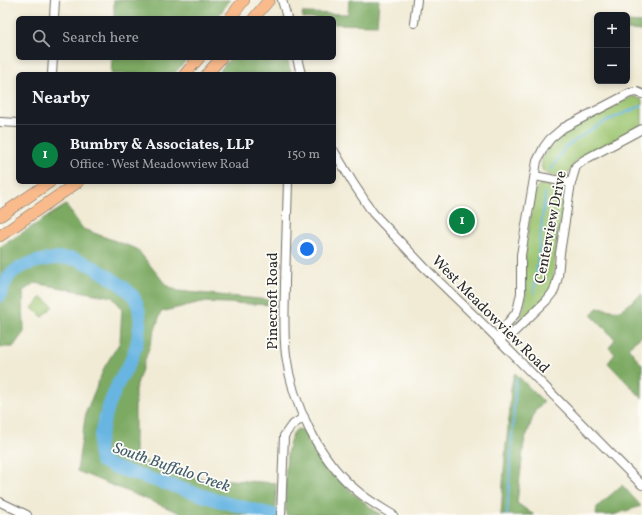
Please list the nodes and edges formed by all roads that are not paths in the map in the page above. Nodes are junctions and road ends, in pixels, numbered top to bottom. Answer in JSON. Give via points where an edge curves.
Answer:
{"nodes":[{"id":1,"x":55,"y":0,"type":"edge"},
{"id":2,"x":244,"y":0,"type":"edge"},
{"id":3,"x":268,"y":0,"type":"edge"},
{"id":4,"x":282,"y":0,"type":"edge"},
{"id":5,"x":417,"y":0,"type":"edge"},
{"id":6,"x":54,"y":16,"type":"edge"},
{"id":7,"x":232,"y":16,"type":"edge"},
{"id":8,"x":256,"y":16,"type":"edge"},
{"id":9,"x":286,"y":16,"type":"edge"},
{"id":10,"x":414,"y":23,"type":"dead end"},
{"id":11,"x":53,"y":60,"type":"edge"},
{"id":12,"x":197,"y":60,"type":"edge"},
{"id":13,"x":219,"y":60,"type":"edge"},
{"id":14,"x":298,"y":60,"type":"edge"},
{"id":15,"x":52,"y":72,"type":"edge"},
{"id":16,"x":187,"y":72,"type":"edge"},
{"id":17,"x":209,"y":72,"type":"edge"},
{"id":18,"x":300,"y":72,"type":"edge"},
{"id":19,"x":642,"y":94,"type":"edge"},
{"id":20,"x":0,"y":122,"type":"edge"},
{"id":21,"x":16,"y":123,"type":"edge"},
{"id":22,"x":642,"y":129,"type":"edge"},
{"id":23,"x":336,"y":155,"type":"edge"},
{"id":24,"x":535,"y":176,"type":"junction"},
{"id":25,"x":571,"y":183,"type":"junction"},
{"id":26,"x":47,"y":184,"type":"edge"},
{"id":27,"x":75,"y":184,"type":"edge"},
{"id":28,"x":288,"y":184,"type":"edge"},
{"id":29,"x":0,"y":216,"type":"edge"},
{"id":30,"x":0,"y":236,"type":"edge"},
{"id":31,"x":498,"y":339,"type":"junction"},
{"id":32,"x":304,"y":417,"type":"junction"},
{"id":33,"x":642,"y":485,"type":"edge"},
{"id":34,"x":0,"y":502,"type":"edge"},
{"id":35,"x":27,"y":515,"type":"edge"},
{"id":36,"x":281,"y":515,"type":"edge"},
{"id":37,"x":393,"y":515,"type":"edge"}],
"edges":[{"from":1,"to":6,"type":"street"},
{"from":2,"to":7,"type":"main road"},
{"from":3,"to":8,"type":"main road"},
{"from":4,"to":9,"type":"street"},
{"from":5,"to":10,"type":"street"},
{"from":11,"to":15,"type":"street"},
{"from":12,"to":16,"type":"main road"},
{"from":13,"to":17,"type":"main road"},
{"from":14,"to":18,"type":"street"},
{"from":19,"to":24,"type":"street","name":"Centerview Drive","via":[[630,93],[557,132],[540,154]]},
{"from":20,"to":21,"type":"street"},
{"from":22,"to":25,"type":"street","name":"Centerview Drive","via":[[576,166]]},
{"from":23,"to":31,"type":"street","name":"West Meadowview Road","via":[[373,213]]},
{"from":24,"to":25,"type":"street"},
{"from":24,"to":31,"type":"street","name":"Centerview Drive","via":[[522,249],[521,293],[518,307]]},
{"from":25,"to":31,"type":"street","name":"Centerview Drive","via":[[554,291],[513,333]]},
{"from":26,"to":29,"type":"main road"},
{"from":27,"to":30,"type":"main road"},
{"from":28,"to":32,"type":"street","name":"Pinecroft Road","via":[[284,312],[286,354],[290,379]]},
{"from":31,"to":33,"type":"street","name":"West Meadowview Road"},
{"from":32,"to":36,"type":"street","via":[[291,426],[284,436]]},
{"from":32,"to":37,"type":"street","name":"Pinecroft Road","via":[[324,454],[354,489]]},
{"from":34,"to":35,"type":"street"}]}
